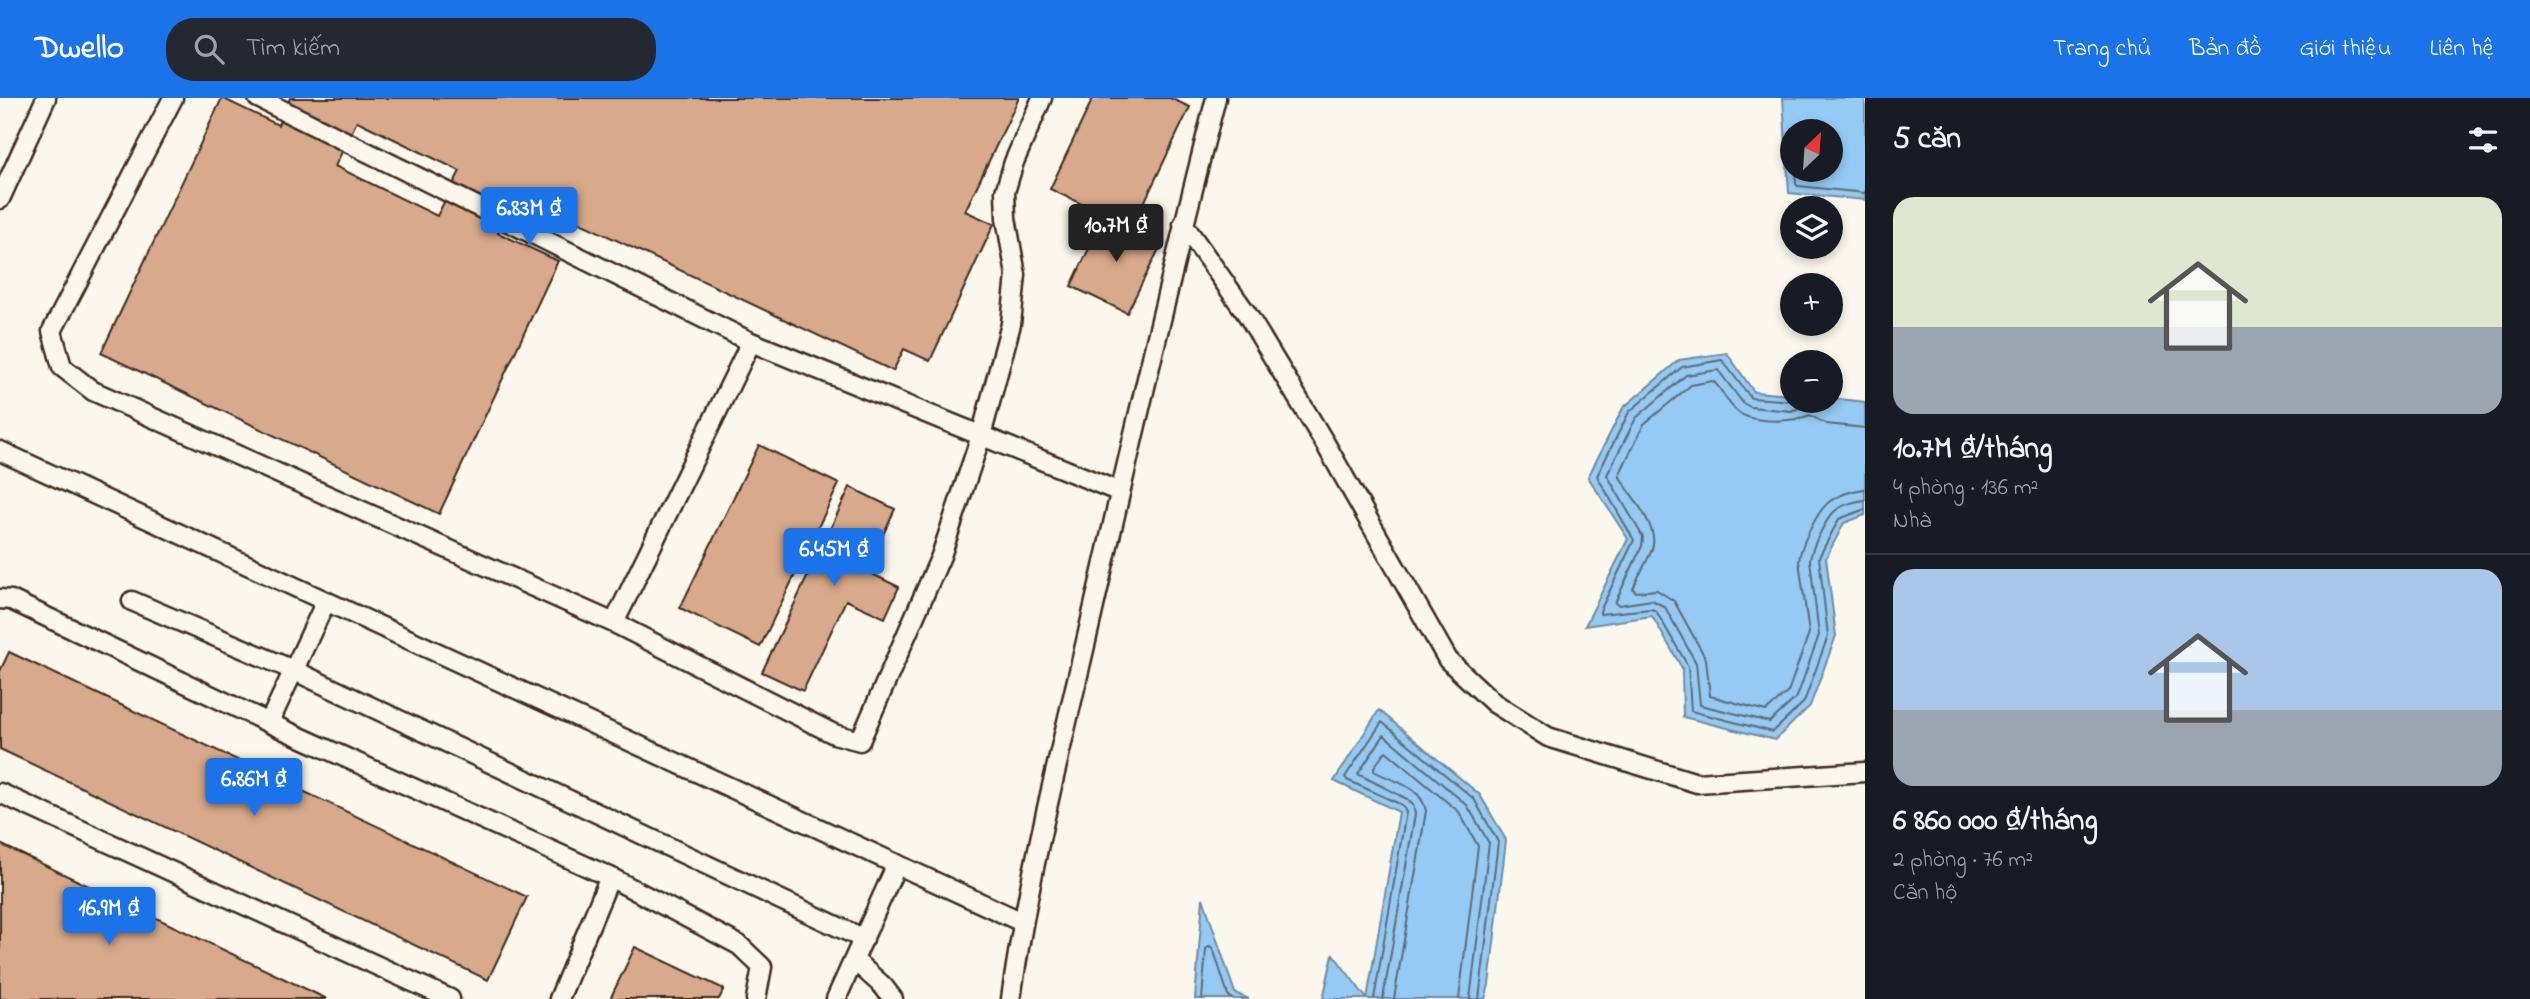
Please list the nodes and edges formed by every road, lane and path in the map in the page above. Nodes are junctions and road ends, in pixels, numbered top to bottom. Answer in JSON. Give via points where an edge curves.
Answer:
{"nodes":[{"id":1,"x":46,"y":98,"type":"edge"},
{"id":2,"x":173,"y":98,"type":"edge"},
{"id":3,"x":258,"y":98,"type":"edge"},
{"id":4,"x":1042,"y":98,"type":"edge"},
{"id":5,"x":1216,"y":98,"type":"edge"},
{"id":6,"x":0,"y":199,"type":"edge"},
{"id":7,"x":1183,"y":224,"type":"junction"},
{"id":8,"x":751,"y":342,"type":"junction"},
{"id":9,"x":981,"y":436,"type":"junction"},
{"id":10,"x":0,"y":451,"type":"edge"},
{"id":11,"x":1120,"y":492,"type":"junction"},
{"id":12,"x":0,"y":599,"type":"edge"},
{"id":13,"x":132,"y":601,"type":"dead end"},
{"id":14,"x":326,"y":601,"type":"junction"},
{"id":15,"x":614,"y":623,"type":"junction"},
{"id":16,"x":293,"y":670,"type":"junction"},
{"id":17,"x":269,"y":723,"type":"junction"},
{"id":18,"x":1865,"y":772,"type":"edge"},
{"id":19,"x":0,"y":793,"type":"edge"},
{"id":20,"x":897,"y":864,"type":"junction"},
{"id":21,"x":610,"y":877,"type":"junction"},
{"id":22,"x":1022,"y":922,"type":"junction"},
{"id":23,"x":864,"y":939,"type":"junction"},
{"id":24,"x":854,"y":961,"type":"junction"},
{"id":25,"x":450,"y":999,"type":"edge"},
{"id":26,"x":559,"y":999,"type":"edge"},
{"id":27,"x":756,"y":999,"type":"edge"},
{"id":28,"x":836,"y":999,"type":"edge"},
{"id":29,"x":893,"y":999,"type":"edge"},
{"id":30,"x":1011,"y":999,"type":"edge"}],
"edges":[{"from":1,"to":6,"type":"lane"},
{"from":2,"to":15,"type":"lane","via":[[52,331],[62,367],[93,391]]},
{"from":3,"to":8,"type":"lane"},
{"from":4,"to":9,"type":"lane","via":[[1006,192],[1015,287],[1011,324]]},
{"from":5,"to":7,"type":"lane"},
{"from":7,"to":11,"type":"lane"},
{"from":7,"to":18,"type":"lane","via":[[1247,314],[1448,660],[1494,703],[1548,737],[1697,783]]},
{"from":8,"to":9,"type":"lane"},
{"from":8,"to":15,"type":"lane"},
{"from":9,"to":11,"type":"lane"},
{"from":9,"to":15,"type":"lane","via":[[941,556],[860,741],[834,734]]},
{"from":10,"to":14,"type":"lane"},
{"from":11,"to":22,"type":"lane"},
{"from":12,"to":17,"type":"lane","via":[[11,600]]},
{"from":13,"to":16,"type":"lane"},
{"from":14,"to":16,"type":"lane"},
{"from":14,"to":20,"type":"lane"},
{"from":16,"to":17,"type":"lane"},
{"from":16,"to":23,"type":"lane"},
{"from":17,"to":21,"type":"lane"},
{"from":19,"to":25,"type":"lane"},
{"from":20,"to":22,"type":"lane"},
{"from":20,"to":23,"type":"lane"},
{"from":21,"to":26,"type":"lane"},
{"from":21,"to":27,"type":"lane","via":[[739,945],[762,967]]},
{"from":22,"to":30,"type":"lane"},
{"from":23,"to":24,"type":"lane"},
{"from":24,"to":28,"type":"lane"},
{"from":24,"to":29,"type":"lane"}]}
